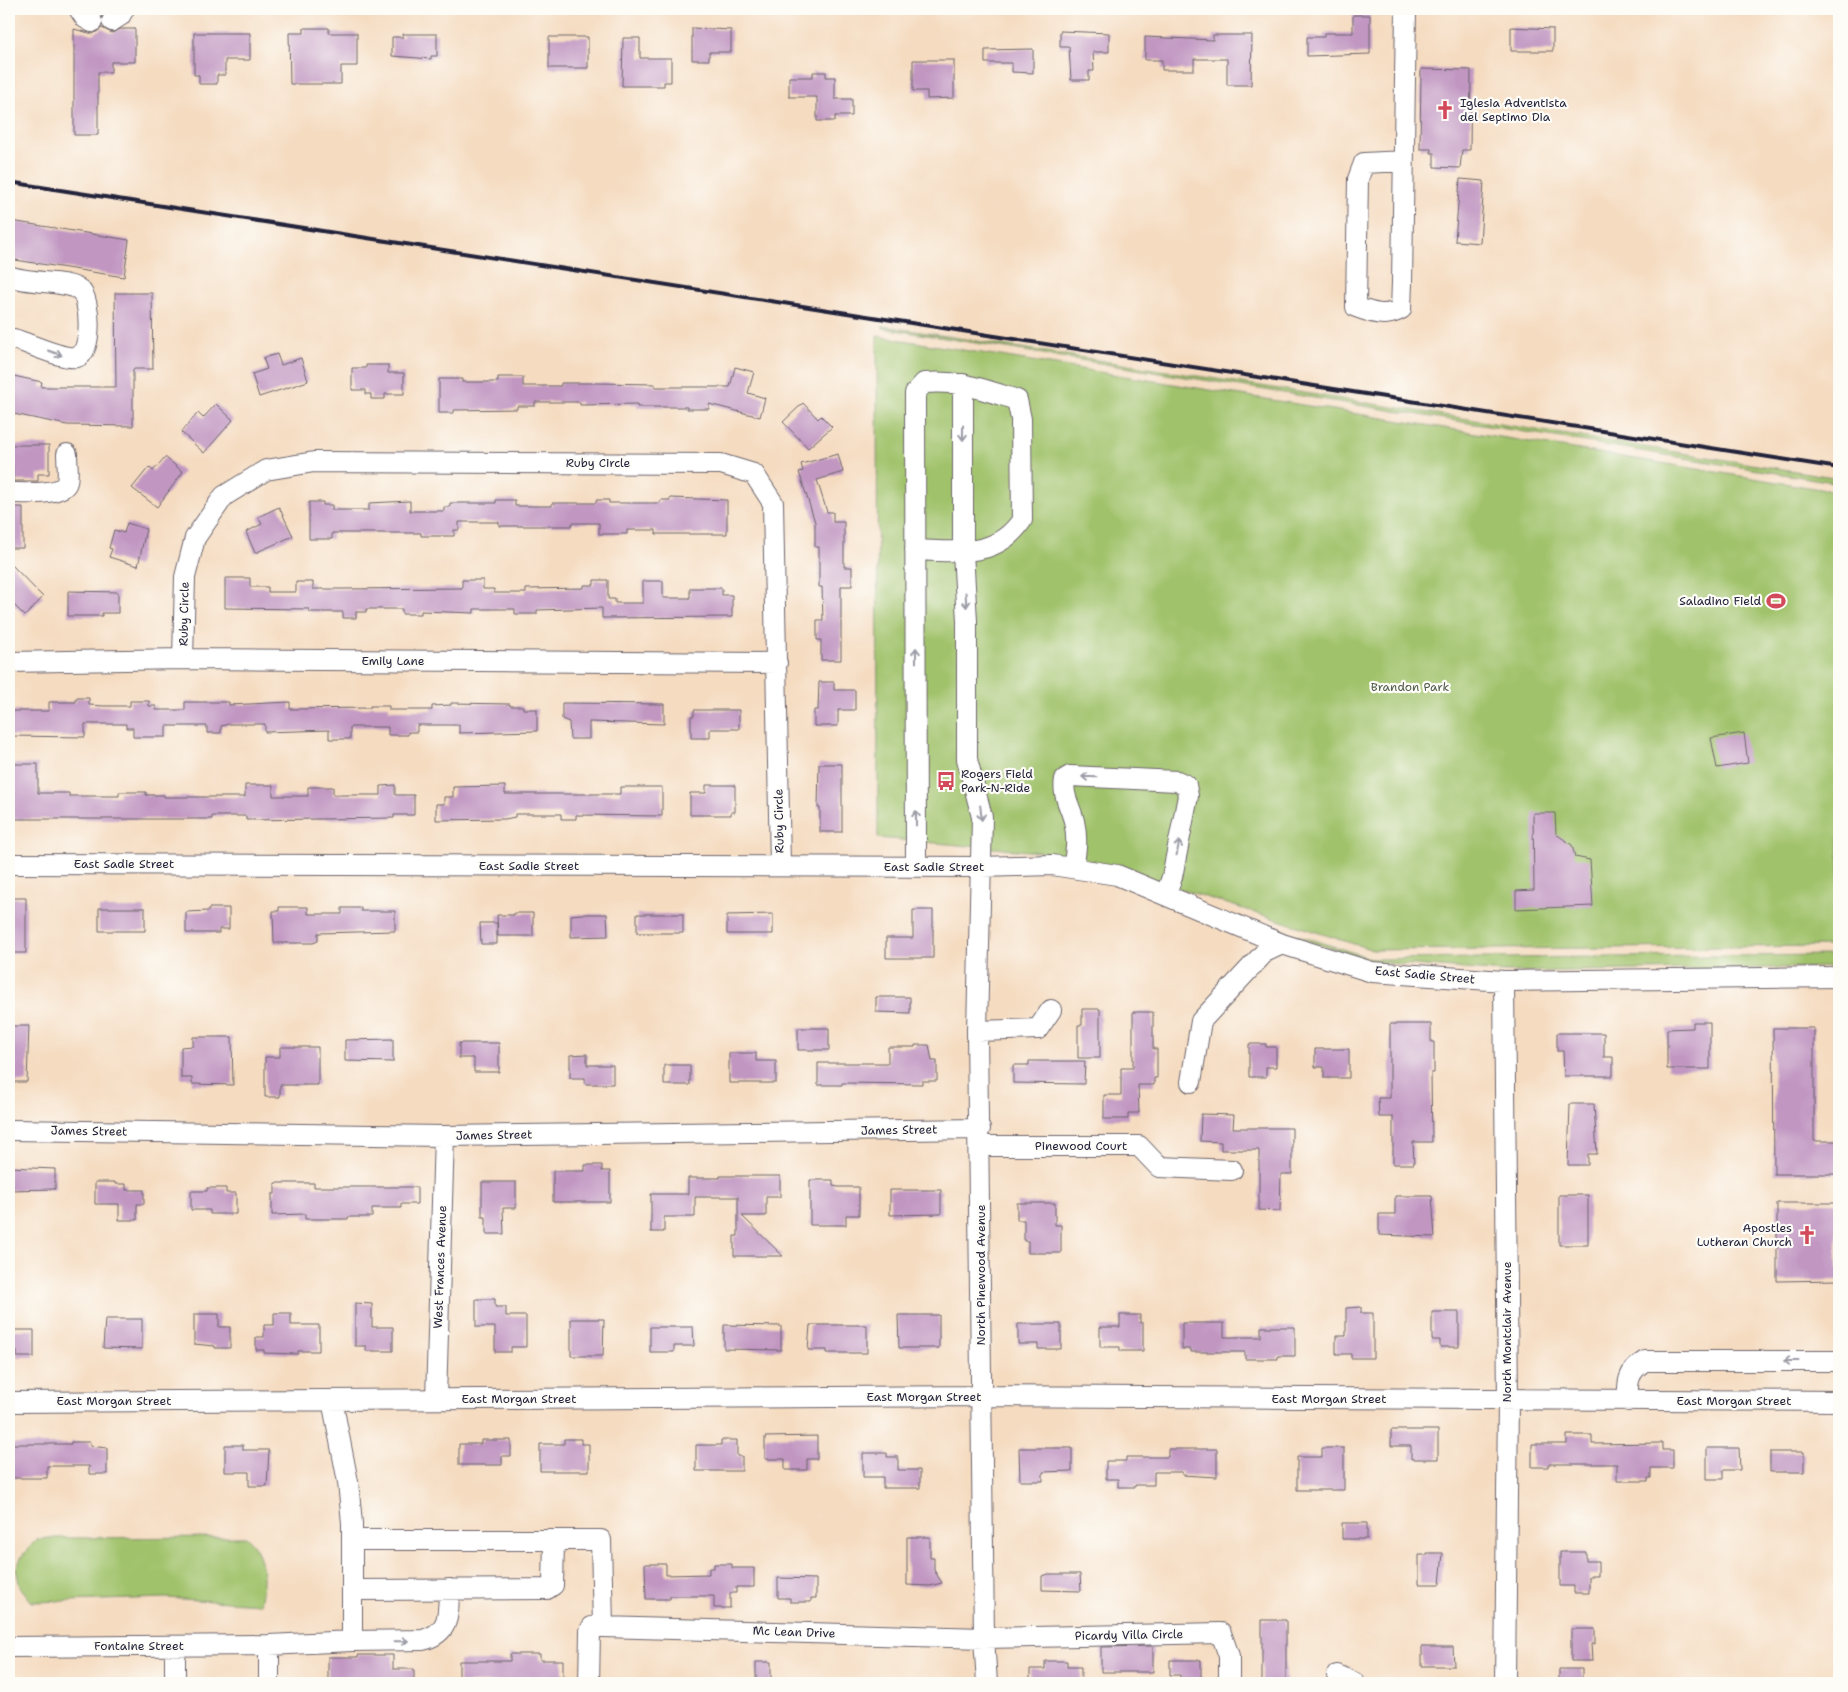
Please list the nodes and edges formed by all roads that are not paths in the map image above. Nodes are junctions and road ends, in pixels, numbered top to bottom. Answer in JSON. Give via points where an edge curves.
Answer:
{"nodes":[{"id":1,"x":1406,"y":9,"type":"edge"},
{"id":2,"x":1404,"y":162,"type":"junction"},
{"id":3,"x":9,"y":276,"type":"edge"},
{"id":4,"x":9,"y":339,"type":"edge"},
{"id":5,"x":963,"y":384,"type":"junction"},
{"id":6,"x":67,"y":454,"type":"dead end"},
{"id":7,"x":9,"y":493,"type":"edge"},
{"id":8,"x":915,"y":550,"type":"junction"},
{"id":9,"x":963,"y":552,"type":"junction"},
{"id":10,"x":183,"y":659,"type":"junction"},
{"id":11,"x":9,"y":662,"type":"edge"},
{"id":12,"x":777,"y":663,"type":"junction"},
{"id":13,"x":9,"y":864,"type":"edge"},
{"id":14,"x":780,"y":866,"type":"junction"},
{"id":15,"x":916,"y":867,"type":"junction"},
{"id":16,"x":981,"y":867,"type":"junction"},
{"id":17,"x":1072,"y":868,"type":"junction"},
{"id":18,"x":1166,"y":895,"type":"junction"},
{"id":19,"x":1282,"y":944,"type":"junction"},
{"id":20,"x":1839,"y":977,"type":"edge"},
{"id":21,"x":1504,"y":982,"type":"junction"},
{"id":22,"x":1051,"y":1010,"type":"dead end"},
{"id":23,"x":978,"y":1031,"type":"junction"},
{"id":24,"x":1191,"y":1082,"type":"dead end"},
{"id":25,"x":9,"y":1130,"type":"edge"},
{"id":26,"x":444,"y":1136,"type":"junction"},
{"id":27,"x":980,"y":1137,"type":"junction"},
{"id":28,"x":1232,"y":1170,"type":"dead end"},
{"id":29,"x":1839,"y":1361,"type":"edge"},
{"id":30,"x":982,"y":1396,"type":"junction"},
{"id":31,"x":436,"y":1399,"type":"junction"},
{"id":32,"x":332,"y":1400,"type":"junction"},
{"id":33,"x":1508,"y":1401,"type":"junction"},
{"id":34,"x":1628,"y":1401,"type":"junction"},
{"id":35,"x":1839,"y":1401,"type":"edge"},
{"id":36,"x":9,"y":1402,"type":"edge"},
{"id":37,"x":352,"y":1540,"type":"junction"},
{"id":38,"x":554,"y":1540,"type":"junction"},
{"id":39,"x":352,"y":1590,"type":"junction"},
{"id":40,"x":449,"y":1590,"type":"junction"},
{"id":41,"x":603,"y":1627,"type":"junction"},
{"id":42,"x":984,"y":1638,"type":"junction"},
{"id":43,"x":352,"y":1641,"type":"junction"},
{"id":44,"x":269,"y":1645,"type":"junction"},
{"id":45,"x":175,"y":1646,"type":"junction"},
{"id":46,"x":9,"y":1647,"type":"edge"},
{"id":47,"x":1336,"y":1675,"type":"dead end"},
{"id":48,"x":175,"y":1683,"type":"edge"},
{"id":49,"x":269,"y":1683,"type":"edge"},
{"id":50,"x":589,"y":1683,"type":"edge"},
{"id":51,"x":987,"y":1683,"type":"edge"},
{"id":52,"x":1229,"y":1683,"type":"edge"},
{"id":53,"x":1355,"y":1683,"type":"edge"},
{"id":54,"x":1505,"y":1683,"type":"edge"}],
"edges":[{"from":1,"to":2,"type":"street"},
{"from":2,"to":2,"type":"street","via":[[1401,308],[1393,314],[1373,314],[1356,307],[1358,179],[1364,164]]},
{"from":4,"to":3,"type":"street","one_way":true,"via":[[67,357],[78,357],[85,352],[88,343],[87,301],[81,291],[72,286],[18,280]]},
{"from":5,"to":8,"type":"street","via":[[948,381],[924,383],[915,393]]},
{"from":5,"to":9,"type":"street","name":"North Pinewood Avenue","one_way":true},
{"from":5,"to":9,"type":"street","via":[[1017,400],[1021,419],[1022,520],[1014,533],[999,544]]},
{"from":6,"to":7,"type":"street","via":[[67,483],[63,488],[54,492]]},
{"from":8,"to":9,"type":"street"},
{"from":15,"to":8,"type":"street","one_way":true},
{"from":9,"to":16,"type":"street","name":"North Pinewood Avenue","one_way":true,"via":[[967,621],[967,759],[982,816]]},
{"from":10,"to":11,"type":"street","name":"Emily Lane"},
{"from":10,"to":12,"type":"street","name":"Emily Lane"},
{"from":10,"to":12,"type":"street","name":"Ruby Circle","via":[[185,577],[195,538],[224,496],[266,470],[314,462],[721,464],[754,474],[773,503]]},
{"from":12,"to":14,"type":"street","name":"Ruby Circle"},
{"from":13,"to":14,"type":"street","name":"East Sadie Street"},
{"from":14,"to":15,"type":"street","name":"East Sadie Street"},
{"from":15,"to":16,"type":"street","name":"East Sadie Street"},
{"from":16,"to":17,"type":"street","name":"East Sadie Street","via":[[1052,865]]},
{"from":16,"to":23,"type":"street","name":"North Pinewood Avenue"},
{"from":17,"to":18,"type":"street","name":"East Sadie Street","via":[[1117,875]]},
{"from":18,"to":17,"type":"street","one_way":true,"via":[[1188,796],[1186,785],[1177,781],[1070,776],[1065,779],[1064,797],[1077,844]]},
{"from":18,"to":19,"type":"street","name":"East Sadie Street"},
{"from":19,"to":21,"type":"street","name":"East Sadie Street","via":[[1372,972]]},
{"from":19,"to":24,"type":"street","via":[[1265,952],[1201,1021]]},
{"from":20,"to":21,"type":"street","name":"East Sadie Street"},
{"from":21,"to":33,"type":"street","name":"North Montclair Avenue"},
{"from":22,"to":23,"type":"street","via":[[1038,1029]]},
{"from":23,"to":27,"type":"street","name":"North Pinewood Avenue"},
{"from":25,"to":26,"type":"street","name":"James Street"},
{"from":26,"to":27,"type":"street","name":"James Street"},
{"from":26,"to":31,"type":"street","name":"West Frances Avenue"},
{"from":27,"to":28,"type":"street","name":"Pinewood Court","via":[[1139,1146],[1159,1167]]},
{"from":27,"to":30,"type":"street","name":"North Pinewood Avenue"},
{"from":29,"to":34,"type":"street","one_way":true,"via":[[1646,1360],[1632,1369],[1627,1382]]},
{"from":30,"to":31,"type":"street","name":"East Morgan Street"},
{"from":30,"to":33,"type":"street","name":"East Morgan Street"},
{"from":30,"to":42,"type":"street","name":"North Pinewood Avenue"},
{"from":31,"to":32,"type":"street","name":"East Morgan Street"},
{"from":32,"to":36,"type":"street","name":"East Morgan Street"},
{"from":32,"to":37,"type":"street","via":[[348,1482]]},
{"from":33,"to":34,"type":"street","name":"East Morgan Street"},
{"from":33,"to":54,"type":"street","name":"North Montclair Avenue"},
{"from":34,"to":35,"type":"street","name":"East Morgan Street"},
{"from":37,"to":38,"type":"street"},
{"from":37,"to":39,"type":"street"},
{"from":38,"to":40,"type":"street","via":[[555,1578],[547,1589]]},
{"from":38,"to":41,"type":"street","via":[[601,1540]]},
{"from":39,"to":40,"type":"street"},
{"from":39,"to":43,"type":"street"},
{"from":43,"to":40,"type":"street","name":"Fontaine Street","one_way":true,"via":[[423,1640],[433,1637],[442,1630],[448,1618]]},
{"from":41,"to":42,"type":"street","name":"Mc Lean Drive"},
{"from":41,"to":50,"type":"street","via":[[590,1631]]},
{"from":42,"to":51,"type":"street","name":"North Pinewood Avenue"},
{"from":42,"to":52,"type":"street","name":"Picardy Villa Circle","via":[[1221,1633],[1229,1656]]},
{"from":43,"to":44,"type":"street","name":"Fontaine Street"},
{"from":44,"to":45,"type":"street","name":"Fontaine Street"},
{"from":44,"to":49,"type":"street"},
{"from":45,"to":46,"type":"street","name":"Fontaine Street"},
{"from":45,"to":48,"type":"street"},
{"from":47,"to":53,"type":"street"}]}
